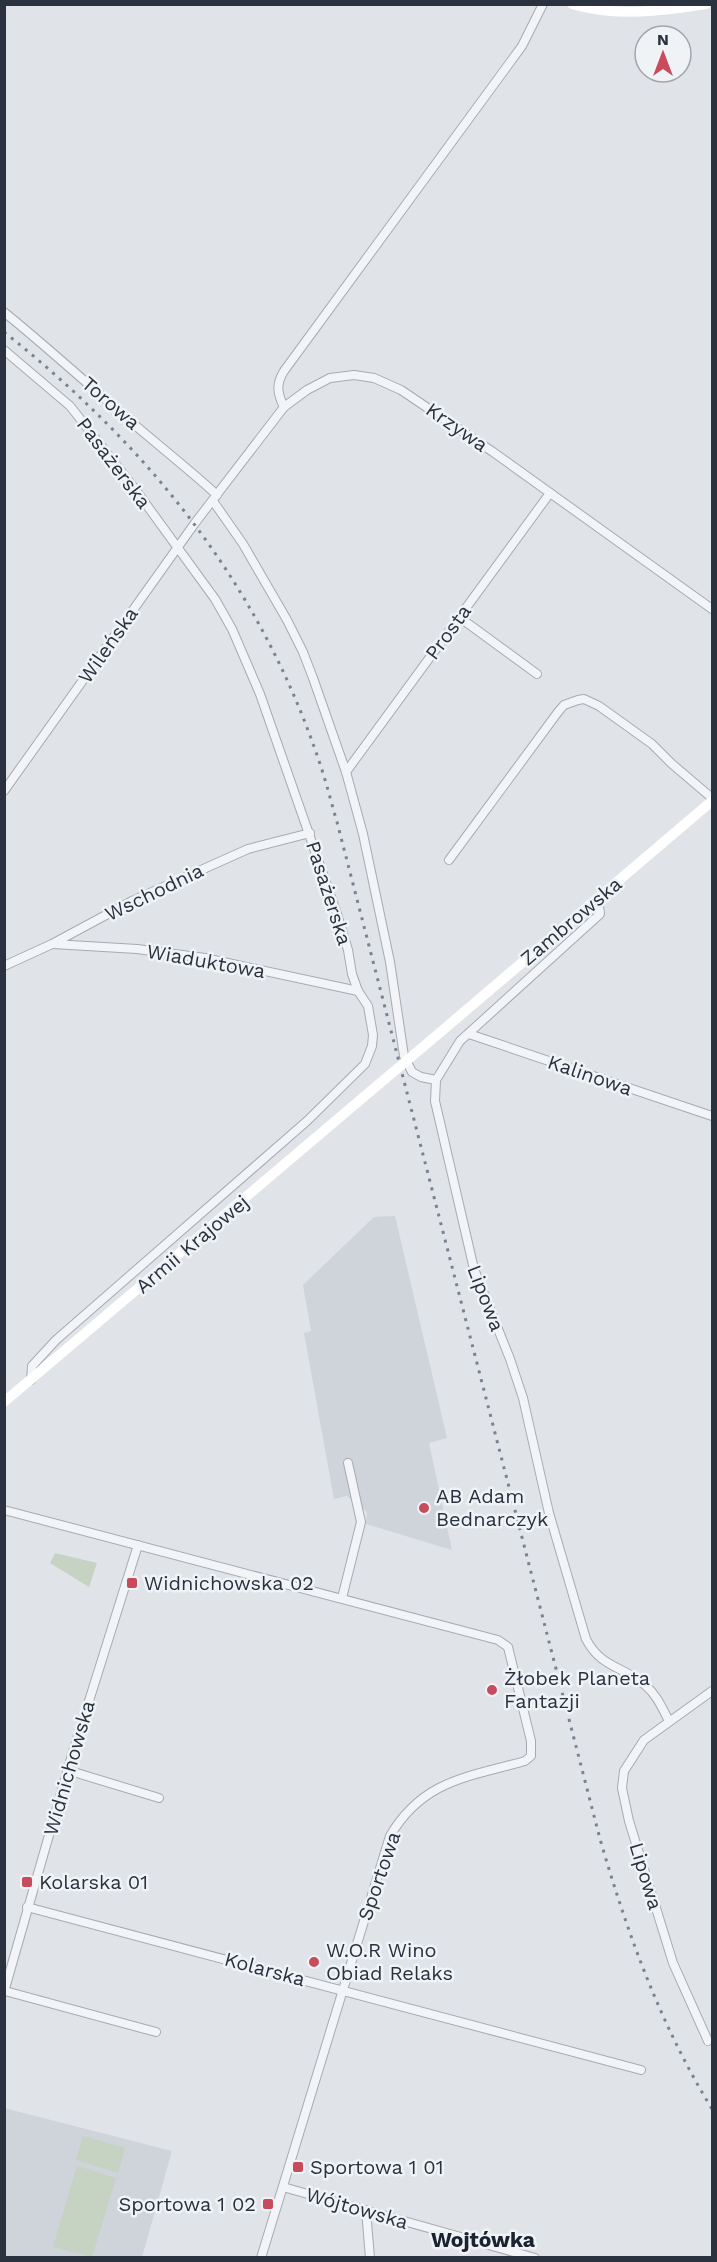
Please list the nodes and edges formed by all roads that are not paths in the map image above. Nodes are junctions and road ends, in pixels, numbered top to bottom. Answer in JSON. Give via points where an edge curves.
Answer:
{"nodes":[{"id":1,"x":543,"y":4,"type":"edge"},
{"id":2,"x":572,"y":4,"type":"edge"},
{"id":3,"x":706,"y":4,"type":"edge"},
{"id":4,"x":4,"y":312,"type":"edge"},
{"id":5,"x":5,"y":351,"type":"edge"},
{"id":6,"x":284,"y":406,"type":"junction"},
{"id":7,"x":550,"y":493,"type":"junction"},
{"id":8,"x":215,"y":498,"type":"junction"},
{"id":9,"x":177,"y":549,"type":"junction"},
{"id":10,"x":712,"y":609,"type":"edge"},
{"id":11,"x":459,"y":617,"type":"junction"},
{"id":12,"x":537,"y":674,"type":"dead end"},
{"id":13,"x":346,"y":772,"type":"junction"},
{"id":14,"x":4,"y":791,"type":"edge"},
{"id":15,"x":712,"y":799,"type":"edge"},
{"id":16,"x":310,"y":833,"type":"junction"},
{"id":17,"x":449,"y":860,"type":"dead end"},
{"id":18,"x":598,"y":898,"type":"junction"},
{"id":19,"x":52,"y":944,"type":"junction"},
{"id":20,"x":4,"y":966,"type":"edge"},
{"id":21,"x":358,"y":991,"type":"junction"},
{"id":22,"x":469,"y":1034,"type":"junction"},
{"id":23,"x":436,"y":1080,"type":"junction"},
{"id":24,"x":379,"y":1084,"type":"joint"},
{"id":25,"x":712,"y":1116,"type":"edge"},
{"id":26,"x":31,"y":1380,"type":"junction"},
{"id":27,"x":4,"y":1402,"type":"edge"},
{"id":28,"x":348,"y":1463,"type":"dead end"},
{"id":29,"x":4,"y":1510,"type":"edge"},
{"id":30,"x":138,"y":1545,"type":"junction"},
{"id":31,"x":342,"y":1598,"type":"junction"},
{"id":32,"x":712,"y":1691,"type":"edge"},
{"id":33,"x":669,"y":1721,"type":"junction"},
{"id":34,"x":68,"y":1770,"type":"junction"},
{"id":35,"x":159,"y":1798,"type":"dead end"},
{"id":36,"x":27,"y":1907,"type":"junction"},
{"id":37,"x":343,"y":1990,"type":"junction"},
{"id":38,"x":5,"y":1991,"type":"edge"},
{"id":39,"x":156,"y":2032,"type":"dead end"},
{"id":40,"x":708,"y":2041,"type":"dead end"},
{"id":41,"x":640,"y":2070,"type":"dead end"},
{"id":42,"x":283,"y":2187,"type":"junction"},
{"id":43,"x":366,"y":2210,"type":"junction"},
{"id":44,"x":261,"y":2258,"type":"edge"},
{"id":45,"x":370,"y":2258,"type":"edge"},
{"id":46,"x":536,"y":2258,"type":"edge"}],
"edges":[{"from":1,"to":6,"type":"street","via":[[522,46],[284,371],[278,394]]},
{"from":2,"to":3,"type":"main road","via":[[637,11]]},
{"from":4,"to":8,"type":"street","name":"Torowa","via":[[182,462]]},
{"from":5,"to":9,"type":"street","name":"Pasażerska","via":[[70,406]]},
{"from":6,"to":7,"type":"street","name":"Krzywa","via":[[330,378],[374,378],[425,404]]},
{"from":6,"to":8,"type":"street","name":"Krzywa"},
{"from":7,"to":10,"type":"street","name":"Krzywa"},
{"from":7,"to":11,"type":"street","name":"Prosta"},
{"from":8,"to":9,"type":"street","name":"Wileńska"},
{"from":8,"to":13,"type":"street","name":"Torowa","via":[[303,652]]},
{"from":9,"to":14,"type":"street","name":"Wileńska"},
{"from":9,"to":16,"type":"street","name":"Pasażerska","via":[[232,629]]},
{"from":11,"to":12,"type":"street"},
{"from":11,"to":13,"type":"street","name":"Prosta"},
{"from":13,"to":23,"type":"street","name":"Torowa","via":[[390,962],[404,1056],[412,1072]]},
{"from":15,"to":17,"type":"street","via":[[652,744],[599,706],[584,699],[571,701],[558,712]]},
{"from":15,"to":18,"type":"main road","name":"Zambrowska"},
{"from":16,"to":19,"type":"street","name":"Wschodnia","via":[[248,849],[132,901]]},
{"from":16,"to":21,"type":"street","name":"Pasażerska"},
{"from":18,"to":22,"type":"street","via":[[600,914]]},
{"from":18,"to":24,"type":"main road","name":"Zambrowska","bridge":true},
{"from":19,"to":20,"type":"street","name":"Wschodnia"},
{"from":19,"to":21,"type":"street","name":"Wiaduktowa","via":[[205,958]]},
{"from":21,"to":26,"type":"street","name":"Pasażerska","via":[[368,1006],[374,1035],[365,1064],[307,1121],[56,1340],[32,1366]]},
{"from":22,"to":23,"type":"street","via":[[455,1047]]},
{"from":22,"to":25,"type":"street","name":"Kalinowa"},
{"from":23,"to":33,"type":"street","name":"Lipowa","via":[[435,1101],[474,1269],[523,1398],[549,1513],[586,1639],[594,1654],[646,1686]]},
{"from":24,"to":26,"type":"main road","name":"Armii Krajowej"},
{"from":26,"to":27,"type":"main road","name":"Armii Krajowej"},
{"from":28,"to":31,"type":"street","via":[[360,1522]]},
{"from":29,"to":30,"type":"street"},
{"from":30,"to":31,"type":"street"},
{"from":30,"to":34,"type":"street","name":"Widnichowska"},
{"from":31,"to":37,"type":"street","name":"Sportowa","via":[[505,1643],[531,1741],[531,1756],[525,1761],[447,1784],[428,1793],[403,1816],[384,1851]]},
{"from":32,"to":33,"type":"street","name":"Lipowa"},
{"from":33,"to":40,"type":"street","name":"Lipowa","via":[[644,1740],[631,1758],[622,1788],[674,1963]]},
{"from":34,"to":35,"type":"street"},
{"from":34,"to":36,"type":"street","name":"Widnichowska"},
{"from":36,"to":37,"type":"street","name":"Kolarska"},
{"from":36,"to":38,"type":"street","name":"Widnichowska"},
{"from":37,"to":41,"type":"street","name":"Kolarska"},
{"from":37,"to":42,"type":"street","name":"Sportowa"},
{"from":38,"to":39,"type":"street"},
{"from":42,"to":43,"type":"street","name":"Wójtowska"},
{"from":42,"to":44,"type":"street","name":"Sportowa"},
{"from":43,"to":45,"type":"street"},
{"from":43,"to":46,"type":"street","name":"Wójtowska"}]}
